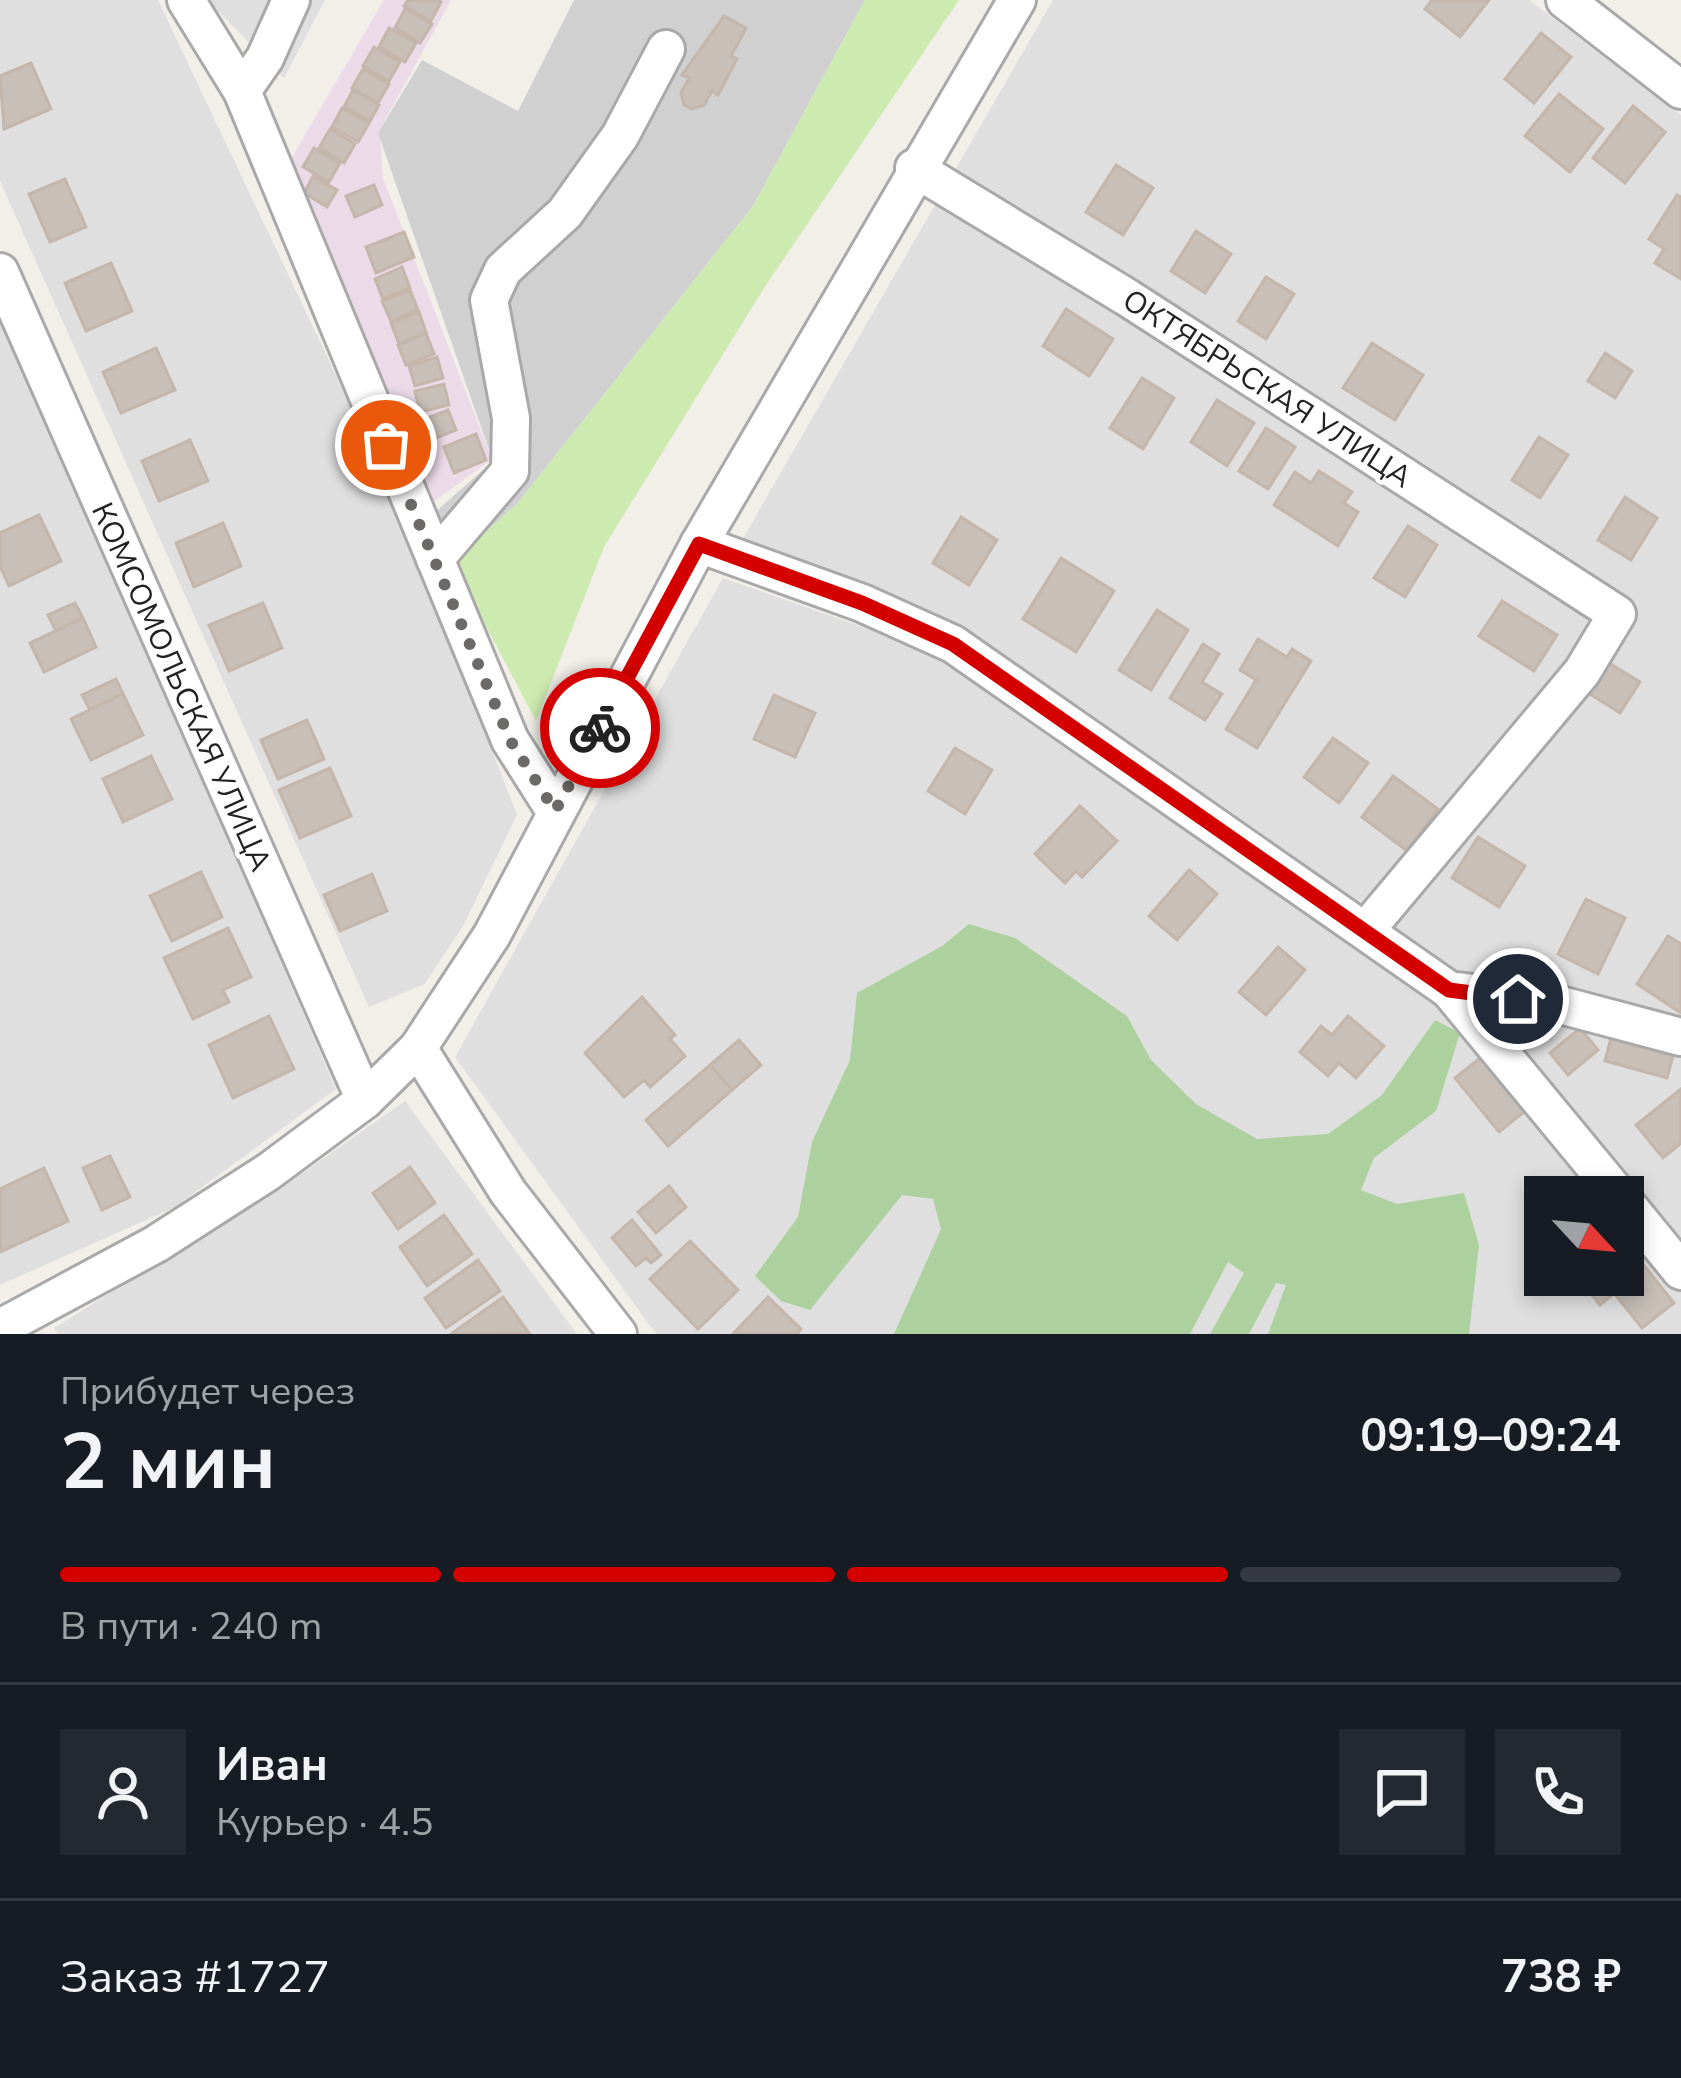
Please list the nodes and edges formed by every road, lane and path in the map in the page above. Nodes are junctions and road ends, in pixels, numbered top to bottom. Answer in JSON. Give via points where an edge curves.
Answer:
{"nodes":[{"id":1,"x":186,"y":0,"type":"edge"},
{"id":2,"x":290,"y":0,"type":"edge"},
{"id":3,"x":1017,"y":0,"type":"edge"},
{"id":4,"x":1565,"y":0,"type":"edge"},
{"id":5,"x":666,"y":50,"type":"dead end"},
{"id":6,"x":1681,"y":90,"type":"edge"},
{"id":7,"x":242,"y":91,"type":"junction"},
{"id":8,"x":914,"y":168,"type":"junction"},
{"id":9,"x":0,"y":272,"type":"edge"},
{"id":10,"x":699,"y":544,"type":"junction"},
{"id":11,"x":435,"y":560,"type":"junction"},
{"id":12,"x":555,"y":811,"type":"junction"},
{"id":13,"x":1366,"y":930,"type":"junction"},
{"id":14,"x":1449,"y":990,"type":"junction"},
{"id":15,"x":1681,"y":1037,"type":"edge"},
{"id":16,"x":418,"y":1048,"type":"junction"},
{"id":17,"x":365,"y":1100,"type":"junction"},
{"id":18,"x":1603,"y":1176,"type":"edge"},
{"id":19,"x":1644,"y":1225,"type":"edge"},
{"id":20,"x":1681,"y":1270,"type":"edge"},
{"id":21,"x":40,"y":1322,"type":"edge"},
{"id":22,"x":0,"y":1328,"type":"edge"},
{"id":23,"x":618,"y":1334,"type":"edge"}],
"edges":[{"from":1,"to":7,"type":"street"},
{"from":2,"to":7,"type":"street"},
{"from":3,"to":8,"type":"street"},
{"from":4,"to":6,"type":"street"},
{"from":5,"to":11,"type":"street","via":[[620,136],[565,213],[503,270],[489,299],[511,418],[509,470]]},
{"from":7,"to":11,"type":"street"},
{"from":8,"to":10,"type":"street"},
{"from":8,"to":13,"type":"street","name":"ОКТЯБРЬСКАЯ УЛИЦА","via":[[1617,614],[1582,672]]},
{"from":9,"to":17,"type":"street","name":"КОМСОМОЛЬСКАЯ УЛИЦА"},
{"from":10,"to":12,"type":"street"},
{"from":10,"to":13,"type":"street","via":[[953,644]]},
{"from":11,"to":12,"type":"street","via":[[510,740]]},
{"from":12,"to":16,"type":"street","via":[[492,935]]},
{"from":13,"to":14,"type":"street"},
{"from":14,"to":15,"type":"street","via":[[1553,1003]]},
{"from":14,"to":18,"type":"street"},
{"from":16,"to":17,"type":"street"},
{"from":16,"to":23,"type":"street","via":[[508,1192]]},
{"from":17,"to":21,"type":"street"},
{"from":19,"to":20,"type":"street"},
{"from":21,"to":22,"type":"street"}]}
